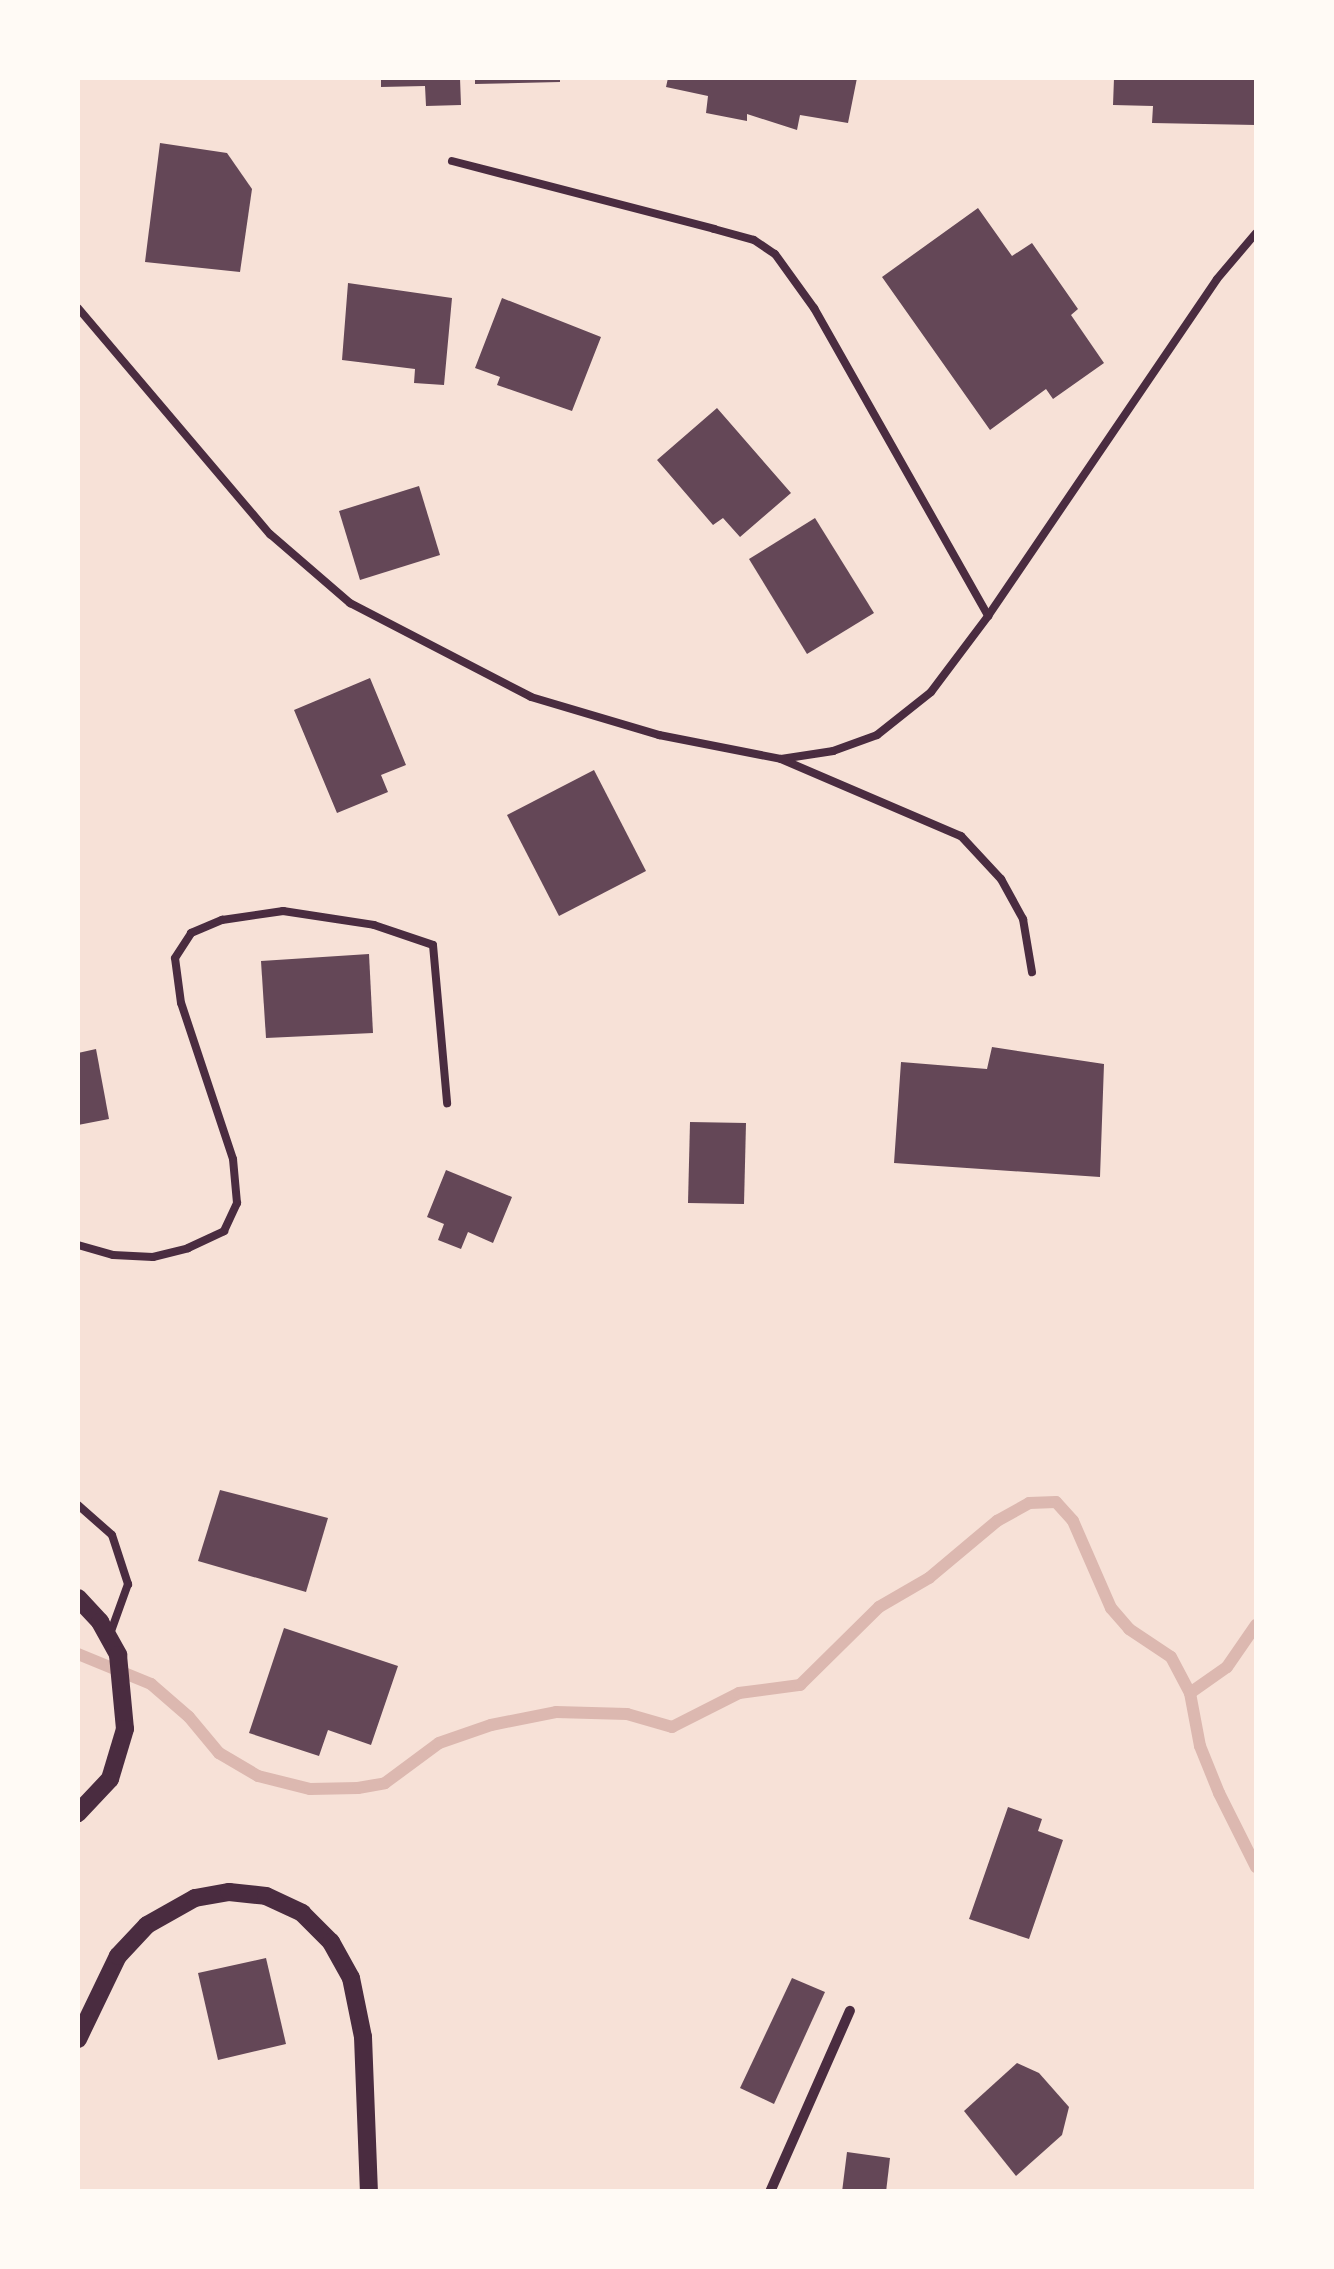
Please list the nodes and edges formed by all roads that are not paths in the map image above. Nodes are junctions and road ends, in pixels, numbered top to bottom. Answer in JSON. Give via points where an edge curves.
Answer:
{"nodes":[{"id":1,"x":452,"y":160,"type":"dead end"},
{"id":2,"x":1256,"y":232,"type":"edge"},
{"id":3,"x":78,"y":308,"type":"edge"},
{"id":4,"x":988,"y":616,"type":"junction"},
{"id":5,"x":781,"y":759,"type":"junction"},
{"id":6,"x":1032,"y":972,"type":"dead end"},
{"id":7,"x":447,"y":1103,"type":"dead end"},
{"id":8,"x":78,"y":1245,"type":"edge"},
{"id":9,"x":78,"y":1505,"type":"edge"},
{"id":10,"x":78,"y":1598,"type":"edge"},
{"id":11,"x":113,"y":1647,"type":"junction"},
{"id":12,"x":78,"y":1813,"type":"edge"},
{"id":13,"x":850,"y":2011,"type":"dead end"},
{"id":14,"x":78,"y":2039,"type":"edge"},
{"id":15,"x":368,"y":2192,"type":"edge"},
{"id":16,"x":770,"y":2192,"type":"edge"}],
"edges":[{"from":1,"to":4,"type":"lane","via":[[741,236],[776,254],[814,308]]},
{"from":2,"to":4,"type":"lane"},
{"from":3,"to":5,"type":"lane","via":[[270,534],[350,603],[532,697],[658,735]]},
{"from":4,"to":5,"type":"lane","via":[[931,692],[876,735]]},
{"from":5,"to":6,"type":"lane","via":[[961,836],[984,856],[1023,919]]},
{"from":7,"to":8,"type":"lane","via":[[433,945],[374,925],[283,911],[222,920],[191,934],[174,958],[181,1004],[233,1159],[237,1203],[224,1231],[188,1248],[153,1257]]},
{"from":9,"to":11,"type":"lane","via":[[112,1536],[128,1584]]},
{"from":10,"to":11,"type":"street"},
{"from":11,"to":12,"type":"street","via":[[124,1685],[125,1730],[110,1780]]},
{"from":13,"to":16,"type":"street"},
{"from":14,"to":15,"type":"street","via":[[118,1956],[147,1925],[195,1898],[229,1892],[266,1896],[302,1913],[331,1942],[351,1978],[363,2037]]}]}
